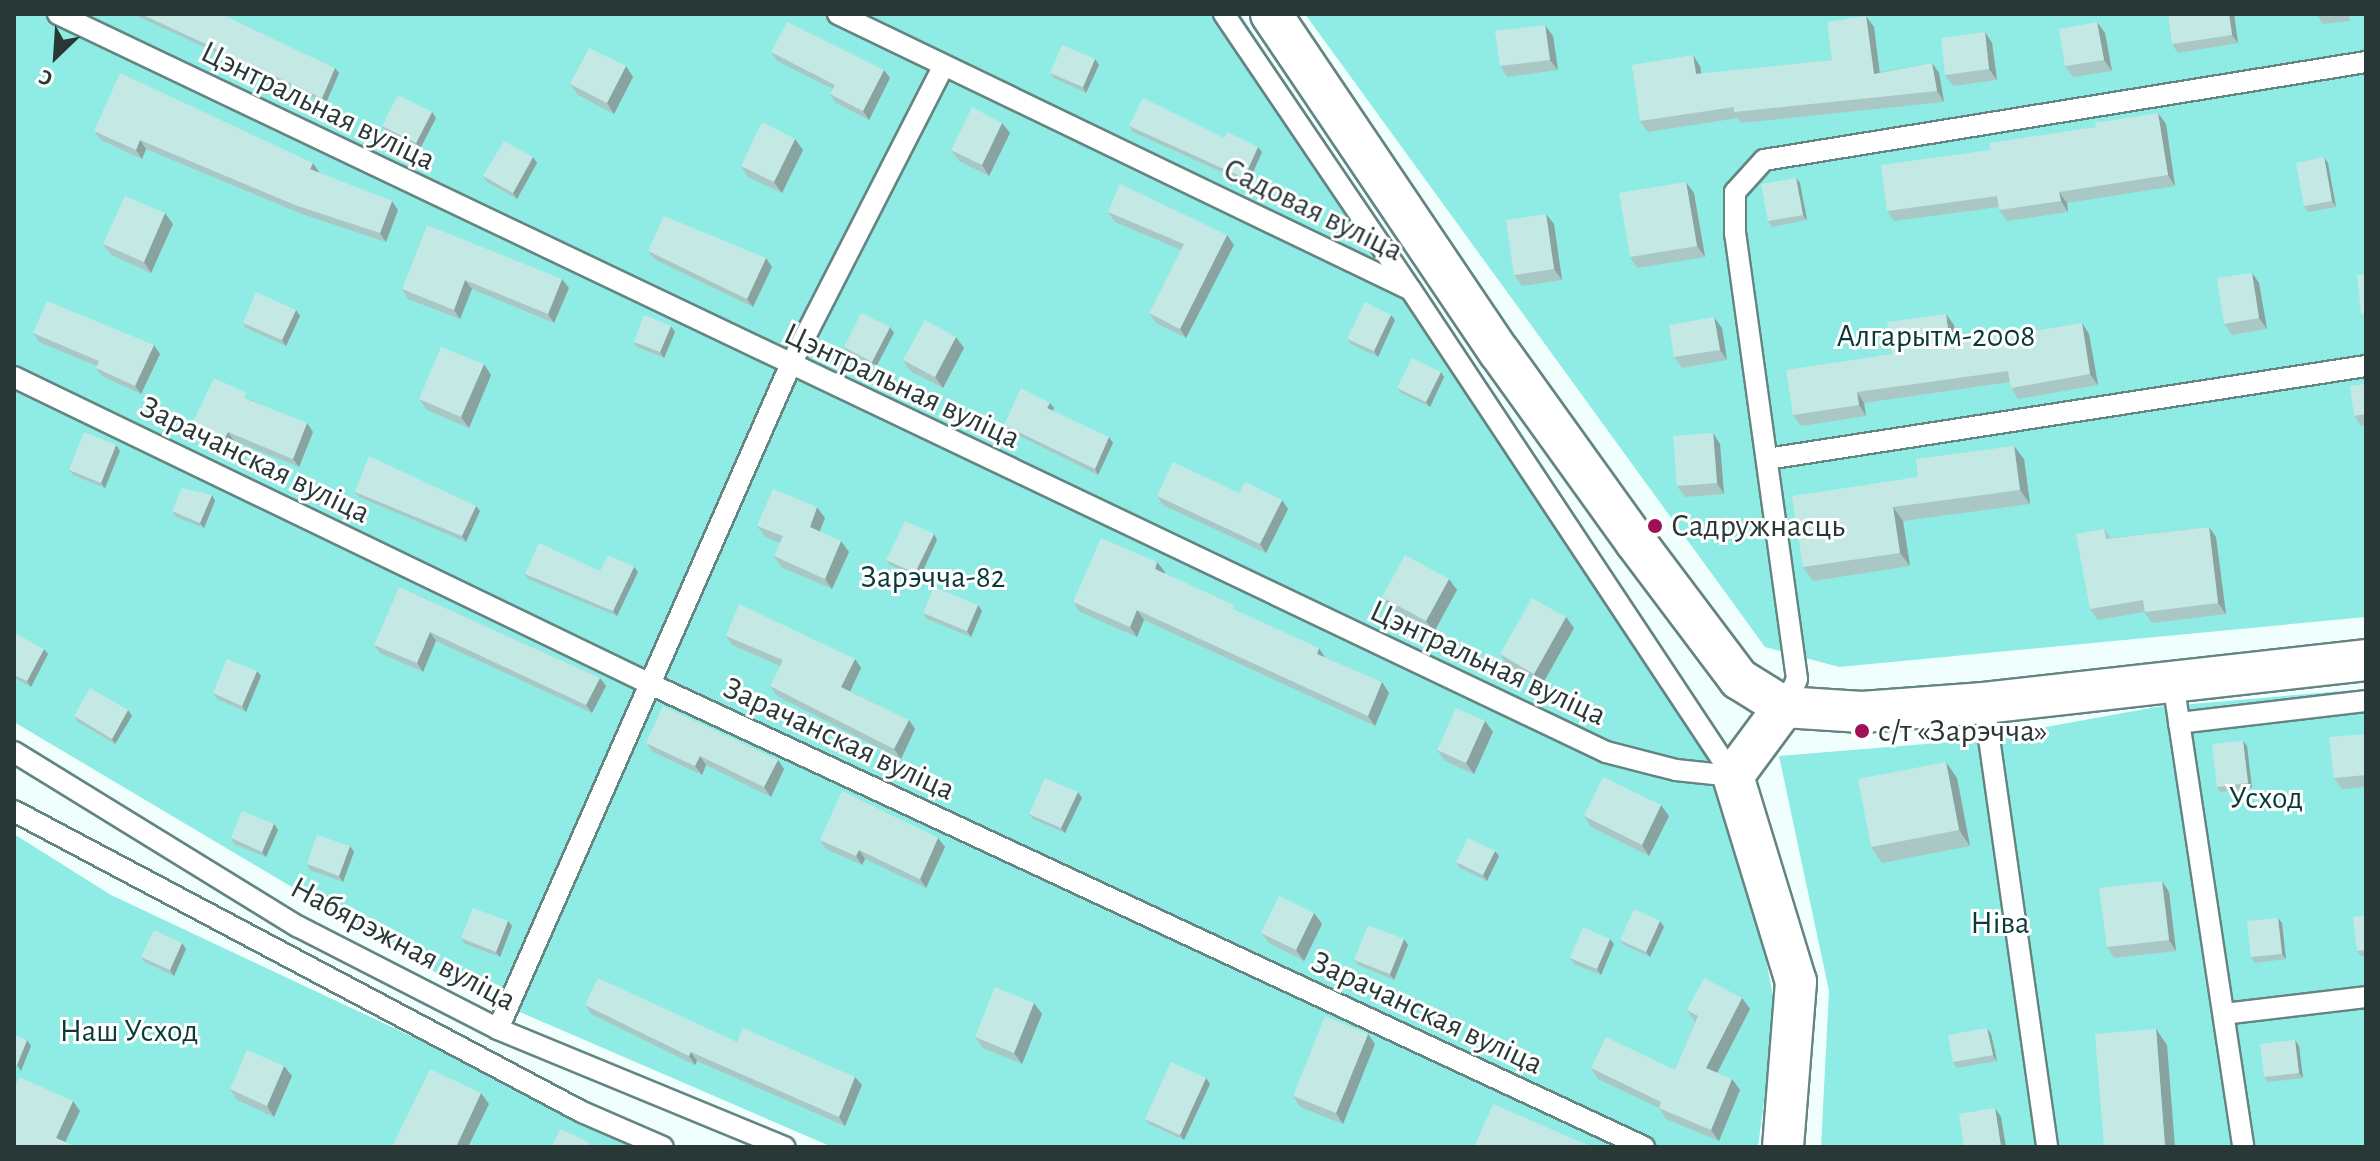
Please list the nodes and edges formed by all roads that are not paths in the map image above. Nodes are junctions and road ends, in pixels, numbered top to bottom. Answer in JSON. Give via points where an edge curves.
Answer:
{"nodes":[{"id":1,"x":58,"y":14,"type":"edge"},
{"id":2,"x":838,"y":14,"type":"edge"},
{"id":3,"x":1224,"y":14,"type":"edge"},
{"id":4,"x":1271,"y":14,"type":"edge"},
{"id":5,"x":2366,"y":62,"type":"edge"},
{"id":6,"x":943,"y":67,"type":"junction"},
{"id":7,"x":1411,"y":290,"type":"junction"},
{"id":8,"x":790,"y":366,"type":"junction"},
{"id":9,"x":2366,"y":366,"type":"edge"},
{"id":10,"x":14,"y":377,"type":"edge"},
{"id":11,"x":1767,"y":459,"type":"junction"},
{"id":12,"x":2366,"y":660,"type":"edge"},
{"id":13,"x":2173,"y":682,"type":"junction"},
{"id":14,"x":648,"y":683,"type":"junction"},
{"id":15,"x":2366,"y":701,"type":"edge"},
{"id":16,"x":1984,"y":703,"type":"junction"},
{"id":17,"x":1784,"y":707,"type":"junction"},
{"id":18,"x":2179,"y":723,"type":"junction"},
{"id":19,"x":14,"y":752,"type":"edge"},
{"id":20,"x":1733,"y":776,"type":"junction"},
{"id":21,"x":14,"y":811,"type":"edge"},
{"id":22,"x":2366,"y":997,"type":"edge"},
{"id":23,"x":2224,"y":1014,"type":"junction"},
{"id":24,"x":498,"y":1029,"type":"junction"},
{"id":25,"x":663,"y":1147,"type":"edge"},
{"id":26,"x":785,"y":1147,"type":"edge"},
{"id":27,"x":1644,"y":1147,"type":"edge"},
{"id":28,"x":1783,"y":1147,"type":"edge"},
{"id":29,"x":2047,"y":1147,"type":"edge"},
{"id":30,"x":2243,"y":1147,"type":"edge"}],
"edges":[{"from":1,"to":8,"type":"lane","name":"Цэнтральная вуліца"},
{"from":2,"to":6,"type":"lane","name":"Садовая вуліца"},
{"from":3,"to":7,"type":"lane"},
{"from":4,"to":17,"type":"street","via":[[1500,353],[1635,541],[1739,679]]},
{"from":5,"to":11,"type":"lane","via":[[1764,160],[1735,192],[1735,220]]},
{"from":6,"to":7,"type":"lane","name":"Садовая вуліца"},
{"from":6,"to":8,"type":"lane"},
{"from":7,"to":20,"type":"lane","name":"Садовая вуліца"},
{"from":8,"to":14,"type":"lane"},
{"from":8,"to":20,"type":"lane","name":"Цэнтральная вуліца","via":[[1606,752],[1676,770]]},
{"from":9,"to":11,"type":"lane"},
{"from":10,"to":14,"type":"lane","name":"Зарачанская вуліца"},
{"from":11,"to":17,"type":"lane","via":[[1797,679]]},
{"from":12,"to":13,"type":"street"},
{"from":13,"to":16,"type":"street"},
{"from":13,"to":18,"type":"lane"},
{"from":14,"to":24,"type":"lane"},
{"from":14,"to":27,"type":"lane","name":"Зарачанская вуліца"},
{"from":15,"to":18,"type":"lane"},
{"from":16,"to":17,"type":"street","via":[[1862,712]]},
{"from":16,"to":29,"type":"lane"},
{"from":17,"to":20,"type":"street"},
{"from":18,"to":23,"type":"lane"},
{"from":19,"to":24,"type":"lane","name":"Набярэжная вуліца","via":[[299,927]]},
{"from":20,"to":28,"type":"street","via":[[1796,982]]},
{"from":21,"to":25,"type":"lane","via":[[582,1112]]},
{"from":22,"to":23,"type":"lane"},
{"from":23,"to":30,"type":"lane"},
{"from":24,"to":26,"type":"lane","name":"Набярэжная вуліца"}]}
